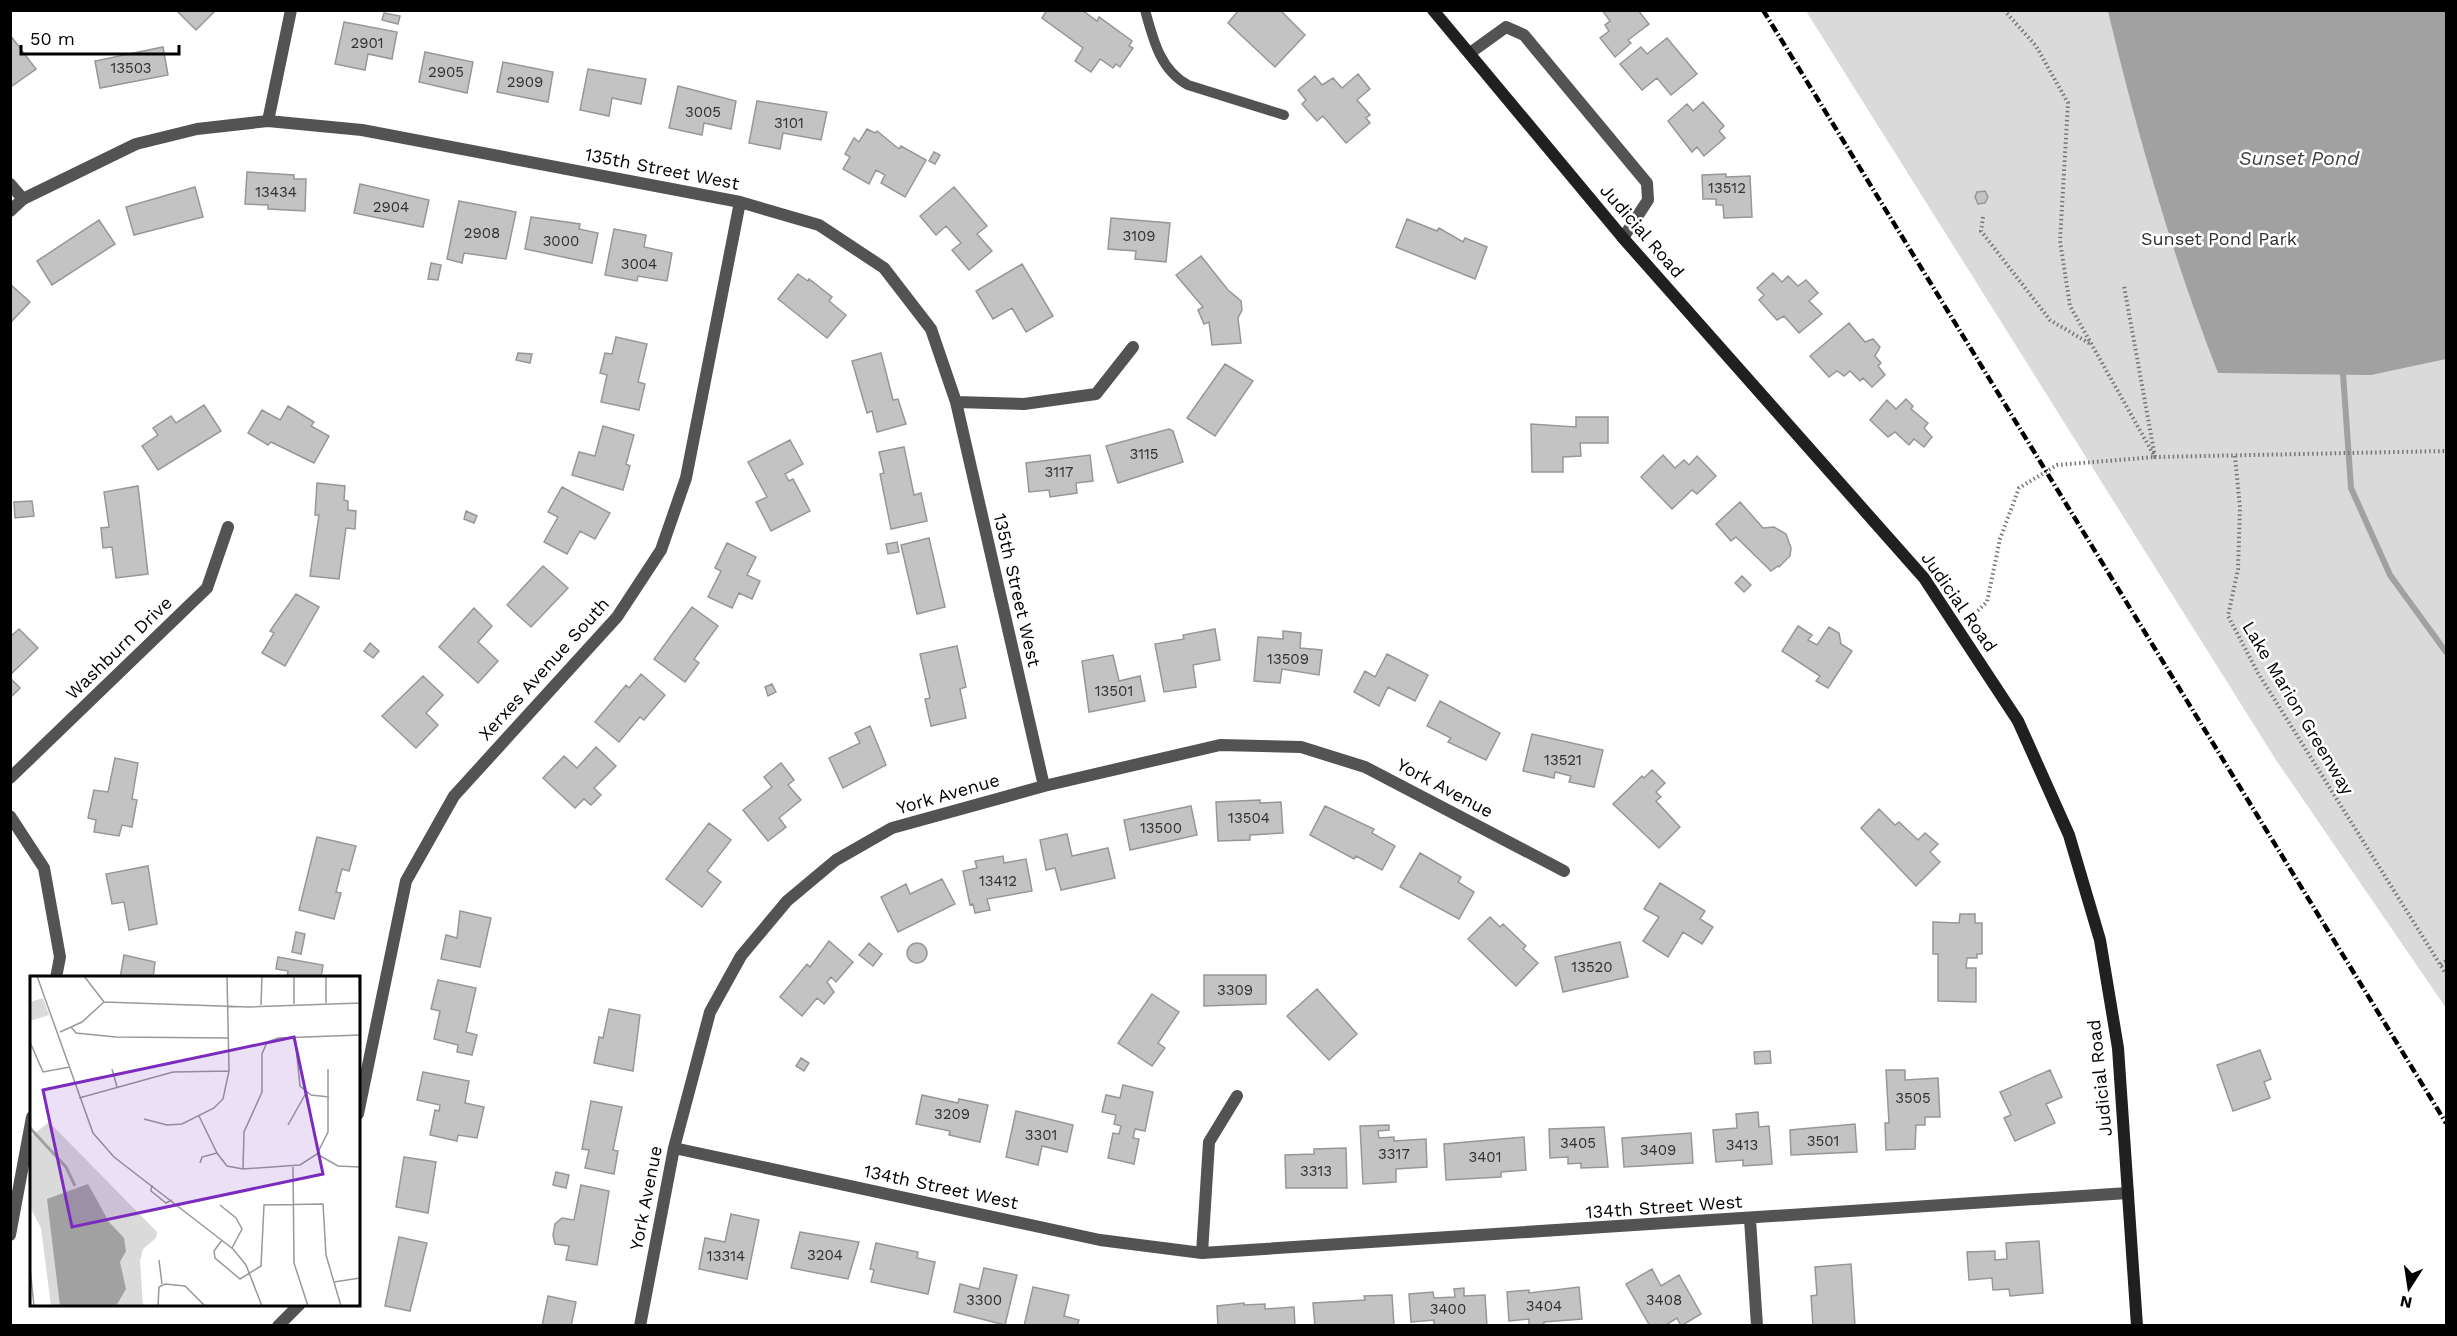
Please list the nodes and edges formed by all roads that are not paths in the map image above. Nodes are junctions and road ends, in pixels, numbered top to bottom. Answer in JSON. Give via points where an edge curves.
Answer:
{"nodes":[{"id":1,"x":291,"y":10,"type":"edge"},
{"id":2,"x":1144,"y":10,"type":"edge"},
{"id":3,"x":1433,"y":10,"type":"edge"},
{"id":4,"x":1470,"y":53,"type":"junction"},
{"id":5,"x":1284,"y":115,"type":"dead end"},
{"id":6,"x":268,"y":121,"type":"junction"},
{"id":7,"x":10,"y":184,"type":"edge"},
{"id":8,"x":23,"y":199,"type":"junction"},
{"id":9,"x":740,"y":202,"type":"junction"},
{"id":10,"x":10,"y":211,"type":"edge"},
{"id":11,"x":1623,"y":238,"type":"junction"},
{"id":12,"x":1133,"y":347,"type":"dead end"},
{"id":13,"x":956,"y":402,"type":"junction"},
{"id":14,"x":228,"y":527,"type":"dead end"},
{"id":15,"x":10,"y":778,"type":"edge"},
{"id":16,"x":1044,"y":786,"type":"junction"},
{"id":17,"x":10,"y":816,"type":"edge"},
{"id":18,"x":1564,"y":872,"type":"dead end"},
{"id":19,"x":56,"y":976,"type":"edge"},
{"id":20,"x":1238,"y":1096,"type":"dead end"},
{"id":21,"x":360,"y":1104,"type":"edge"},
{"id":22,"x":30,"y":1128,"type":"edge"},
{"id":23,"x":674,"y":1148,"type":"junction"},
{"id":24,"x":2128,"y":1193,"type":"junction"},
{"id":25,"x":1750,"y":1219,"type":"junction"},
{"id":26,"x":10,"y":1235,"type":"edge"},
{"id":27,"x":1202,"y":1253,"type":"junction"},
{"id":28,"x":299,"y":1306,"type":"edge"},
{"id":29,"x":278,"y":1326,"type":"edge"},
{"id":30,"x":640,"y":1326,"type":"edge"},
{"id":31,"x":1757,"y":1326,"type":"edge"},
{"id":32,"x":2137,"y":1326,"type":"edge"}],
"edges":[{"from":1,"to":6,"type":"street"},
{"from":2,"to":5,"type":"lane","via":[[1154,44],[1175,78]]},
{"from":3,"to":4,"type":"street","name":"Judicial Road"},
{"from":4,"to":11,"type":"street","name":"Judicial Road"},
{"from":4,"to":11,"type":"street","via":[[1506,27],[1524,36],[1647,183],[1648,200]]},
{"from":6,"to":8,"type":"street","name":"135th Street West","via":[[197,129],[136,144]]},
{"from":6,"to":9,"type":"street","name":"135th Street West","via":[[362,130]]},
{"from":7,"to":8,"type":"street"},
{"from":8,"to":10,"type":"street","name":"135th Street West"},
{"from":9,"to":13,"type":"street","name":"135th Street West","via":[[819,225],[884,267],[931,329]]},
{"from":9,"to":21,"type":"street","name":"Xerxes Avenue South","via":[[686,478],[661,549],[617,617],[454,796],[406,881]]},
{"from":11,"to":24,"type":"street","name":"Judicial Road","via":[[1924,578],[2018,721],[2072,845],[2100,940],[2118,1048]]},
{"from":12,"to":13,"type":"street","via":[[1096,394],[1024,404]]},
{"from":13,"to":16,"type":"street","name":"135th Street West"},
{"from":14,"to":15,"type":"street","name":"Washburn Drive","via":[[207,588]]},
{"from":16,"to":18,"type":"street","name":"York Avenue","via":[[1220,745],[1301,747],[1365,767]]},
{"from":16,"to":23,"type":"street","name":"York Avenue","via":[[892,828],[836,860],[787,901],[741,956],[710,1012]]},
{"from":17,"to":19,"type":"street","via":[[44,868],[60,957]]},
{"from":20,"to":27,"type":"street","via":[[1209,1142]]},
{"from":22,"to":26,"type":"street"},
{"from":23,"to":27,"type":"street","name":"134th Street West","via":[[1100,1240]]},
{"from":23,"to":30,"type":"street","name":"York Avenue"},
{"from":24,"to":25,"type":"street","name":"134th Street West"},
{"from":24,"to":32,"type":"street","name":"Judicial Road"},
{"from":25,"to":27,"type":"street","name":"134th Street West"},
{"from":25,"to":31,"type":"street"},
{"from":28,"to":29,"type":"street"}]}
